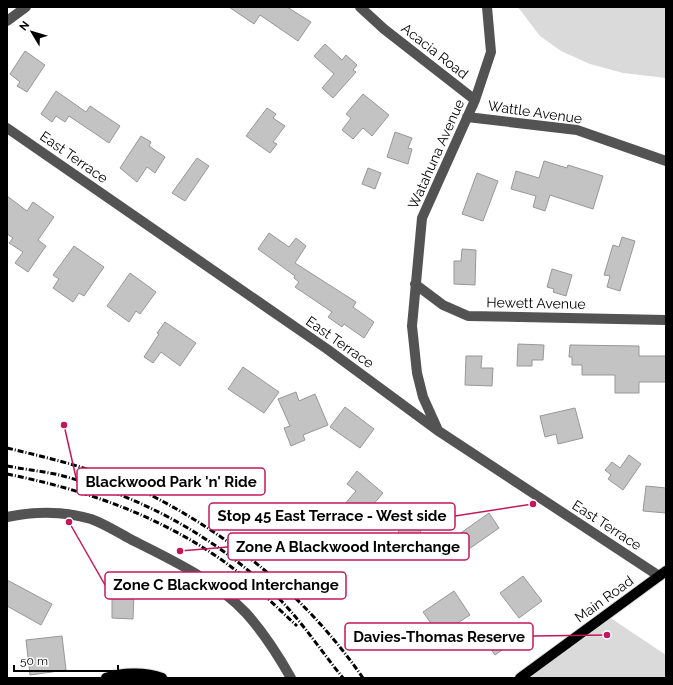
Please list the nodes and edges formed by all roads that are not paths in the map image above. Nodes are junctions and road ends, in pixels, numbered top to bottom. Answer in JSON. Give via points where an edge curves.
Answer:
{"nodes":[{"id":1,"x":26,"y":7,"type":"edge"},
{"id":2,"x":360,"y":7,"type":"edge"},
{"id":3,"x":487,"y":7,"type":"edge"},
{"id":4,"x":7,"y":21,"type":"edge"},
{"id":5,"x":475,"y":100,"type":"junction"},
{"id":6,"x":467,"y":117,"type":"junction"},
{"id":7,"x":7,"y":128,"type":"edge"},
{"id":8,"x":666,"y":161,"type":"edge"},
{"id":9,"x":415,"y":284,"type":"junction"},
{"id":10,"x":666,"y":320,"type":"edge"},
{"id":11,"x":438,"y":430,"type":"junction"},
{"id":12,"x":7,"y":516,"type":"edge"},
{"id":13,"x":662,"y":573,"type":"edge"},
{"id":14,"x":106,"y":678,"type":"edge"},
{"id":15,"x":162,"y":678,"type":"edge"},
{"id":16,"x":291,"y":678,"type":"edge"},
{"id":17,"x":520,"y":678,"type":"edge"}],
"edges":[{"from":1,"to":4,"type":"street"},
{"from":2,"to":5,"type":"street","name":"Acacia Road","via":[[384,29]]},
{"from":3,"to":5,"type":"street","name":"Watahuna Avenue","via":[[491,52]]},
{"from":5,"to":6,"type":"street","name":"Watahuna Avenue"},
{"from":6,"to":8,"type":"street","name":"Wattle Avenue","via":[[576,130]]},
{"from":6,"to":9,"type":"street","name":"Watahuna Avenue","via":[[422,218]]},
{"from":7,"to":11,"type":"street","name":"East Terrace","via":[[327,349]]},
{"from":9,"to":10,"type":"street","name":"Hewett Avenue","via":[[443,305],[468,316]]},
{"from":9,"to":11,"type":"street","name":"Watahuna Avenue","via":[[412,326],[417,373],[423,397]]},
{"from":11,"to":13,"type":"street","name":"East Terrace"},
{"from":12,"to":16,"type":"street","via":[[26,512],[58,512],[92,519],[198,575],[246,613],[268,639]]},
{"from":13,"to":17,"type":"main road","name":"Main Road"},
{"from":14,"to":15,"type":"main road","via":[[132,674]]}]}
